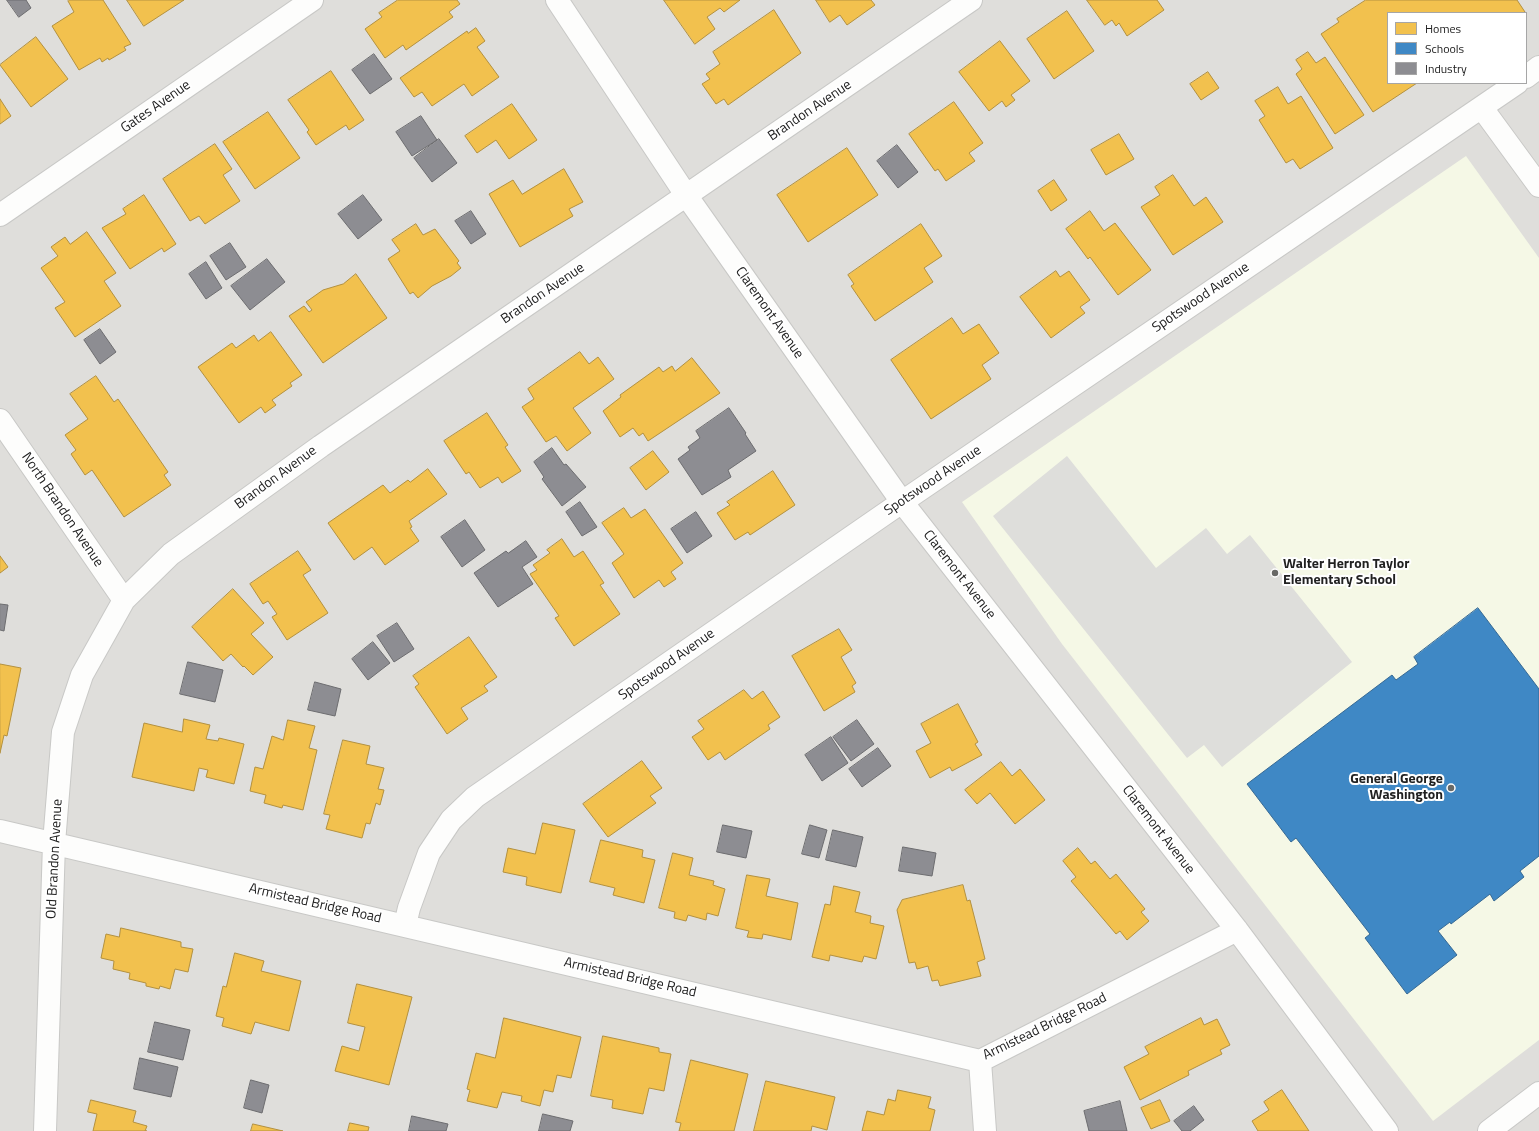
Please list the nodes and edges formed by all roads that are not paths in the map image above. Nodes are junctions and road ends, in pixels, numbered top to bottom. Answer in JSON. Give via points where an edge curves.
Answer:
{"nodes":[{"id":1,"x":312,"y":0,"type":"edge"},
{"id":2,"x":557,"y":0,"type":"edge"},
{"id":3,"x":971,"y":0,"type":"edge"},
{"id":4,"x":1539,"y":67,"type":"edge"},
{"id":5,"x":1527,"y":75,"type":"edge"},
{"id":6,"x":1516,"y":84,"type":"edge"},
{"id":7,"x":1482,"y":108,"type":"junction"},
{"id":8,"x":1539,"y":186,"type":"edge"},
{"id":9,"x":686,"y":195,"type":"junction"},
{"id":10,"x":0,"y":215,"type":"edge"},
{"id":11,"x":0,"y":420,"type":"edge"},
{"id":12,"x":902,"y":502,"type":"junction"},
{"id":13,"x":124,"y":600,"type":"junction"},
{"id":14,"x":0,"y":831,"type":"edge"},
{"id":15,"x":54,"y":843,"type":"junction"},
{"id":16,"x":405,"y":925,"type":"junction"},
{"id":17,"x":1237,"y":930,"type":"junction"},
{"id":18,"x":980,"y":1061,"type":"junction"},
{"id":19,"x":1539,"y":1093,"type":"edge"},
{"id":20,"x":45,"y":1131,"type":"edge"},
{"id":21,"x":985,"y":1131,"type":"edge"},
{"id":22,"x":1387,"y":1131,"type":"edge"},
{"id":23,"x":1489,"y":1131,"type":"edge"}],
"edges":[{"from":1,"to":10,"type":"street","name":"Gates Avenue"},
{"from":2,"to":9,"type":"street","name":"Claremont Avenue"},
{"from":3,"to":9,"type":"street","name":"Brandon Avenue"},
{"from":4,"to":5,"type":"street"},
{"from":6,"to":7,"type":"street","name":"Spotswood Avenue"},
{"from":7,"to":8,"type":"street"},
{"from":7,"to":12,"type":"street","name":"Spotswood Avenue"},
{"from":9,"to":12,"type":"street","name":"Claremont Avenue"},
{"from":9,"to":13,"type":"street","name":"Brandon Avenue","via":[[308,455],[171,554]]},
{"from":11,"to":13,"type":"street","name":"North Brandon Avenue"},
{"from":12,"to":16,"type":"street","name":"Spotswood Avenue","via":[[475,797],[452,820],[428,853]]},
{"from":12,"to":17,"type":"street","name":"Claremont Avenue"},
{"from":13,"to":15,"type":"street","name":"Old Brandon Avenue","via":[[82,675],[63,732]]},
{"from":14,"to":15,"type":"street","name":"Armistead Bridge Road"},
{"from":15,"to":16,"type":"street","name":"Armistead Bridge Road"},
{"from":15,"to":20,"type":"street","name":"Old Brandon Avenue"},
{"from":16,"to":18,"type":"street","name":"Armistead Bridge Road"},
{"from":17,"to":18,"type":"street","name":"Armistead Bridge Road"},
{"from":17,"to":22,"type":"street","name":"Claremont Avenue"},
{"from":18,"to":21,"type":"street"},
{"from":19,"to":23,"type":"street"}]}
